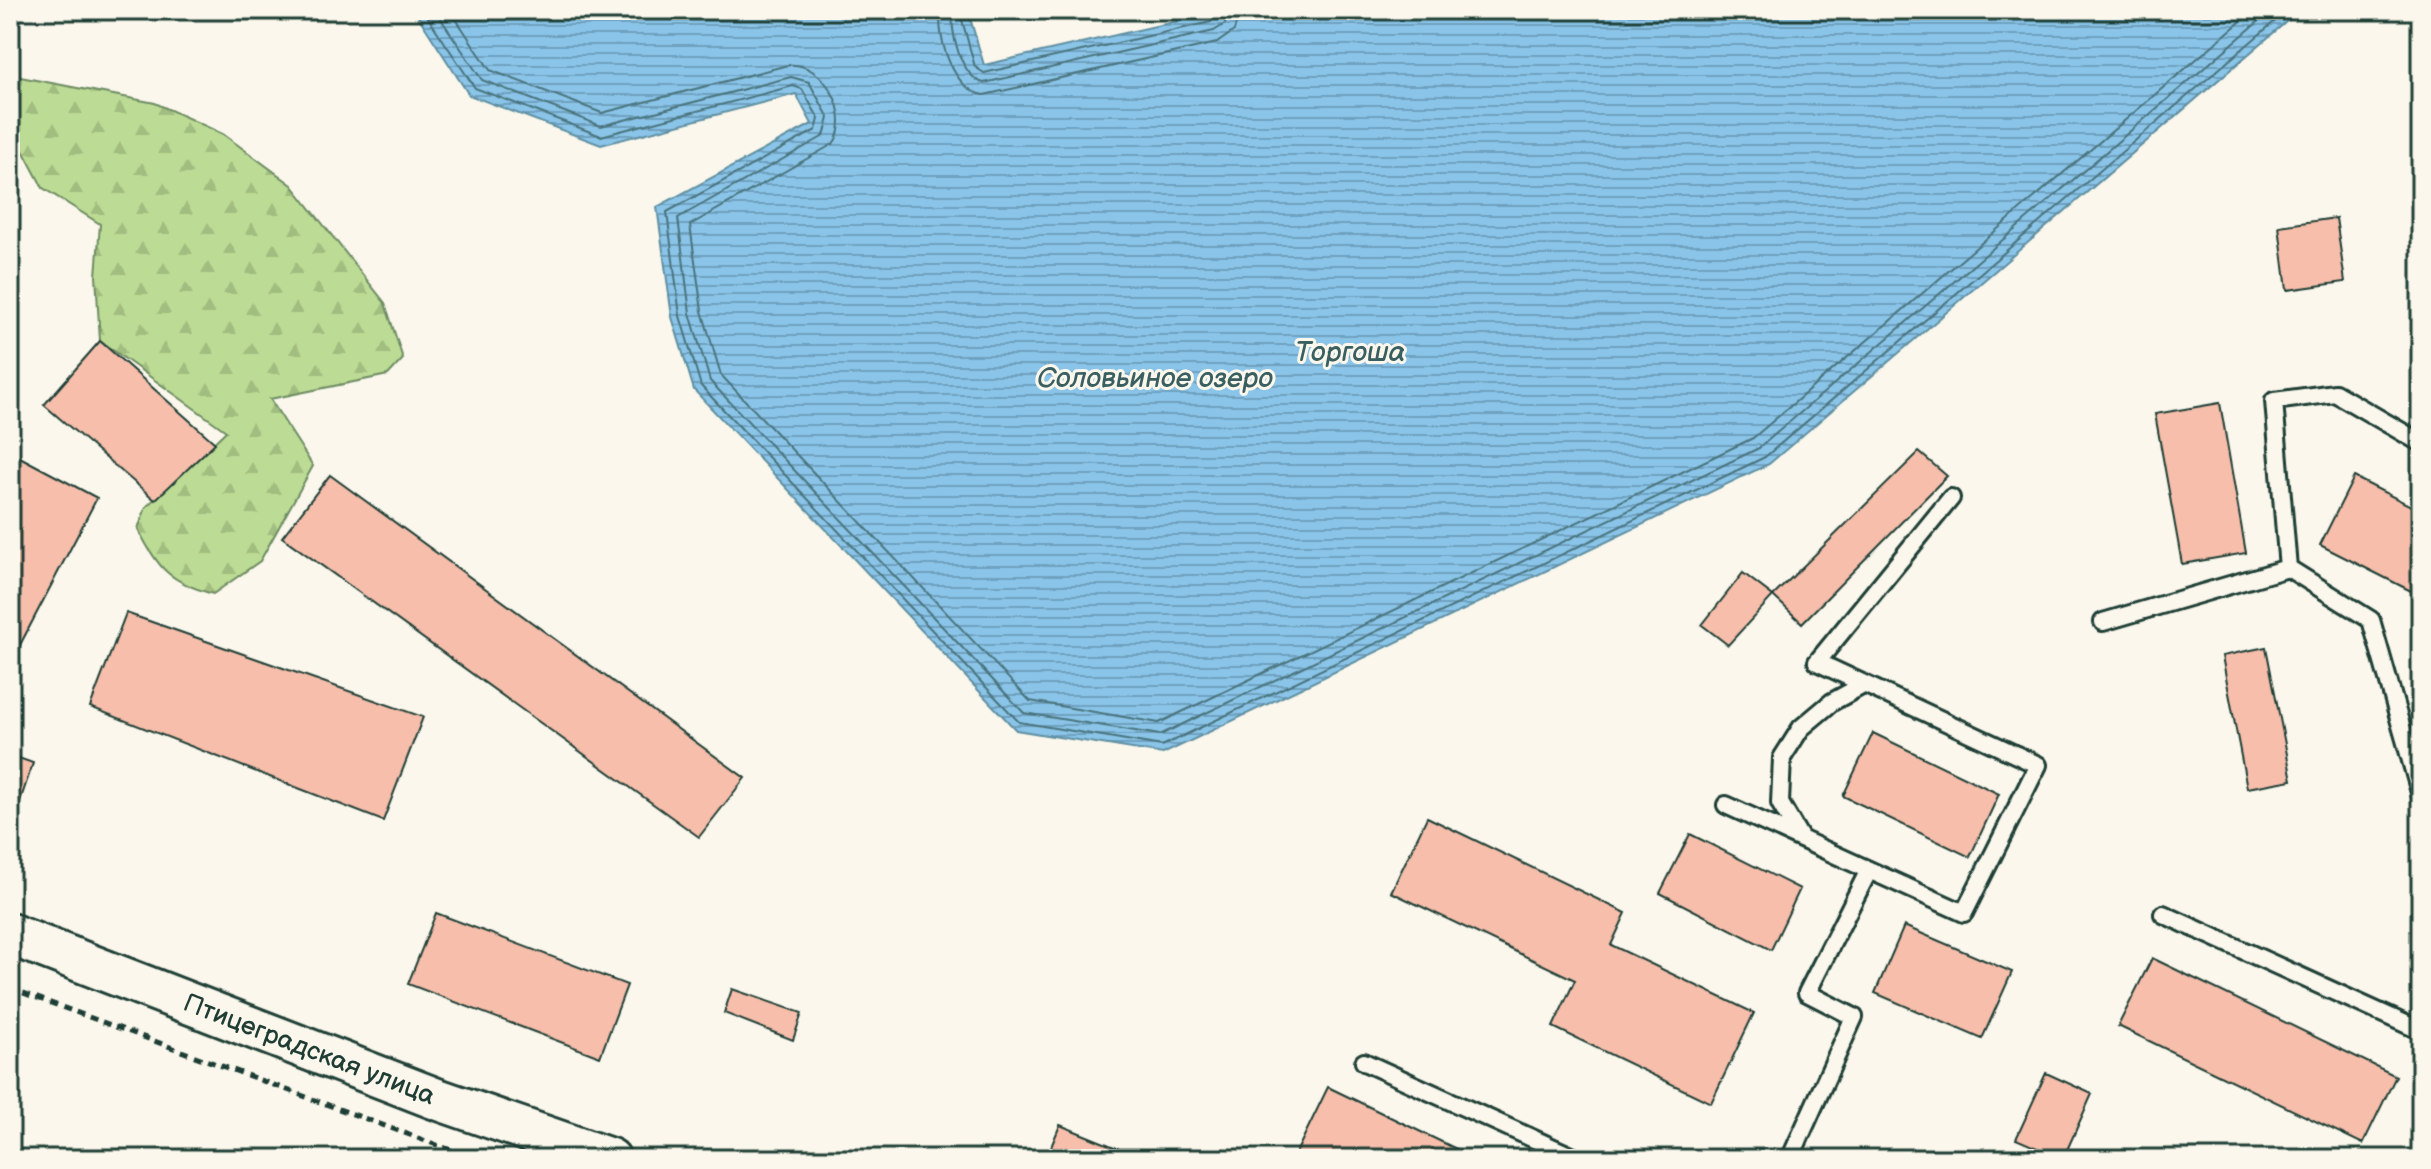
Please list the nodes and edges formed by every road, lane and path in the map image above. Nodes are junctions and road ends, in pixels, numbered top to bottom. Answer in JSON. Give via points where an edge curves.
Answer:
{"nodes":[{"id":1,"x":2421,"y":443,"type":"edge"},
{"id":2,"x":1951,"y":498,"type":"dead end"},
{"id":3,"x":2288,"y":568,"type":"junction"},
{"id":4,"x":2103,"y":622,"type":"dead end"},
{"id":5,"x":1863,"y":685,"type":"junction"},
{"id":6,"x":2421,"y":796,"type":"edge"},
{"id":7,"x":1726,"y":805,"type":"dead end"},
{"id":8,"x":1801,"y":839,"type":"junction"},
{"id":9,"x":1869,"y":870,"type":"junction"},
{"id":10,"x":2163,"y":914,"type":"dead end"},
{"id":11,"x":10,"y":934,"type":"edge"},
{"id":12,"x":10,"y":988,"type":"edge"},
{"id":13,"x":2421,"y":1031,"type":"edge"},
{"id":14,"x":1364,"y":1062,"type":"dead end"},
{"id":15,"x":548,"y":1149,"type":"edge"},
{"id":16,"x":475,"y":1159,"type":"edge"},
{"id":17,"x":610,"y":1159,"type":"edge"},
{"id":18,"x":1578,"y":1159,"type":"edge"},
{"id":19,"x":1790,"y":1159,"type":"edge"}],
"edges":[{"from":1,"to":3,"type":"lane","via":[[2335,393],[2274,401]]},
{"from":2,"to":5,"type":"lane","via":[[1817,662]]},
{"from":3,"to":4,"type":"lane"},
{"from":3,"to":6,"type":"lane","via":[[2371,620]]},
{"from":5,"to":8,"type":"lane","via":[[1801,728],[1782,758],[1780,803]]},
{"from":5,"to":9,"type":"lane","via":[[2038,765],[1964,913]]},
{"from":7,"to":8,"type":"lane"},
{"from":8,"to":9,"type":"lane"},
{"from":9,"to":19,"type":"lane","via":[[1807,993],[1854,1017]]},
{"from":10,"to":13,"type":"lane"},
{"from":11,"to":15,"type":"street","name":"Птицеградская улица","via":[[420,1093]]},
{"from":12,"to":16,"type":"path"},
{"from":14,"to":18,"type":"lane"},
{"from":15,"to":17,"type":"street","name":"Птицеградская улица"}]}
